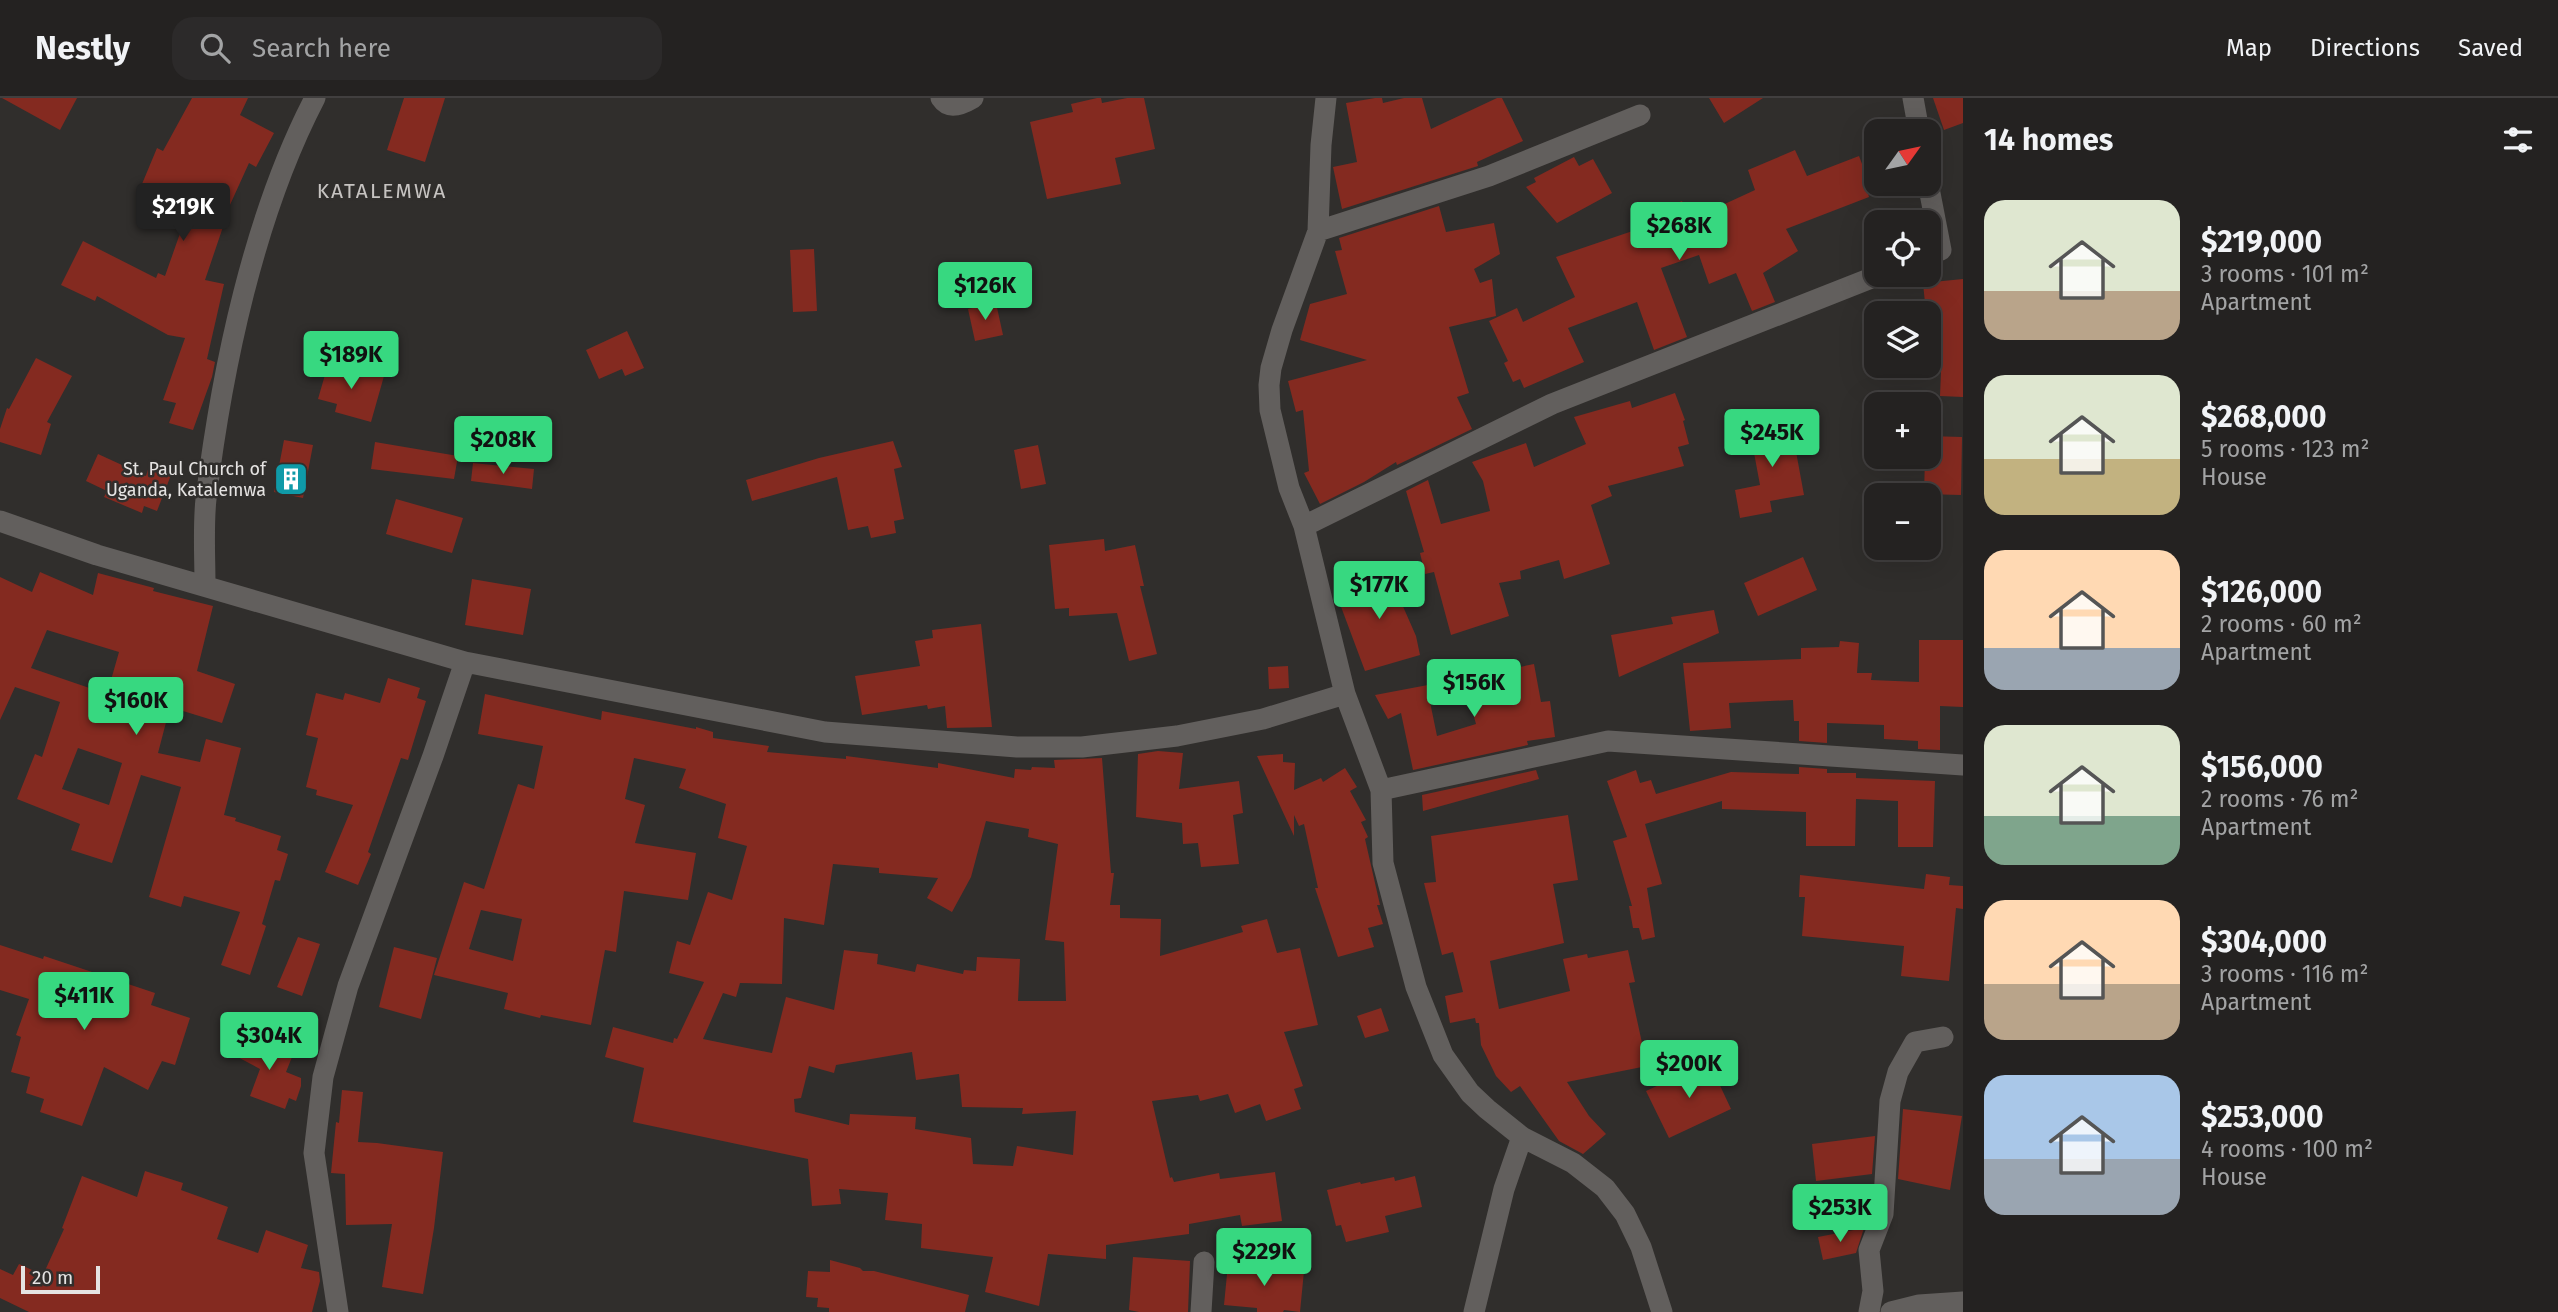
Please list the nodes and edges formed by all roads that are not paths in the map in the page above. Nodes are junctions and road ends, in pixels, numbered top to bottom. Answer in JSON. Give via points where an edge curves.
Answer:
{"nodes":[{"id":1,"x":315,"y":98,"type":"edge"},
{"id":2,"x":941,"y":98,"type":"edge"},
{"id":3,"x":973,"y":98,"type":"edge"},
{"id":4,"x":1326,"y":98,"type":"edge"},
{"id":5,"x":1913,"y":98,"type":"edge"},
{"id":6,"x":1640,"y":115,"type":"dead end"},
{"id":7,"x":1917,"y":119,"type":"edge"},
{"id":8,"x":1318,"y":231,"type":"junction"},
{"id":9,"x":1864,"y":281,"type":"edge"},
{"id":10,"x":0,"y":521,"type":"edge"},
{"id":11,"x":1304,"y":526,"type":"junction"},
{"id":12,"x":205,"y":585,"type":"junction"},
{"id":13,"x":465,"y":662,"type":"junction"},
{"id":14,"x":1345,"y":694,"type":"junction"},
{"id":15,"x":1963,"y":765,"type":"edge"},
{"id":16,"x":1381,"y":790,"type":"junction"},
{"id":17,"x":1943,"y":1037,"type":"dead end"},
{"id":18,"x":1522,"y":1137,"type":"junction"},
{"id":19,"x":1204,"y":1262,"type":"dead end"},
{"id":20,"x":1963,"y":1302,"type":"edge"},
{"id":21,"x":338,"y":1312,"type":"edge"},
{"id":22,"x":1201,"y":1312,"type":"edge"},
{"id":23,"x":1474,"y":1312,"type":"edge"},
{"id":24,"x":1662,"y":1312,"type":"edge"},
{"id":25,"x":1869,"y":1312,"type":"edge"},
{"id":26,"x":1891,"y":1312,"type":"edge"}],
"edges":[{"from":1,"to":12,"type":"street","via":[[295,136],[245,286],[206,502]]},
{"from":2,"to":3,"type":"street","via":[[953,105]]},
{"from":4,"to":8,"type":"street"},
{"from":5,"to":7,"type":"street"},
{"from":6,"to":8,"type":"street","via":[[1489,176]]},
{"from":8,"to":11,"type":"street","via":[[1282,330],[1269,385],[1277,441]]},
{"from":9,"to":11,"type":"street","via":[[1552,404]]},
{"from":10,"to":12,"type":"street","via":[[97,555]]},
{"from":11,"to":14,"type":"street"},
{"from":12,"to":13,"type":"street"},
{"from":13,"to":14,"type":"street","via":[[825,732],[1017,747],[1082,747],[1177,736],[1263,719]]},
{"from":13,"to":21,"type":"street","via":[[348,986],[323,1077],[314,1153]]},
{"from":14,"to":16,"type":"street"},
{"from":15,"to":16,"type":"street","via":[[1608,741]]},
{"from":16,"to":18,"type":"street","via":[[1383,863],[1416,987],[1443,1055],[1471,1093]]},
{"from":17,"to":25,"type":"street","via":[[1915,1042],[1898,1072],[1890,1101],[1883,1214],[1869,1250],[1873,1291]]},
{"from":18,"to":23,"type":"street","via":[[1504,1189]]},
{"from":18,"to":24,"type":"street","via":[[1573,1163],[1605,1188],[1626,1214]]},
{"from":19,"to":22,"type":"street"},
{"from":20,"to":26,"type":"street"}]}
